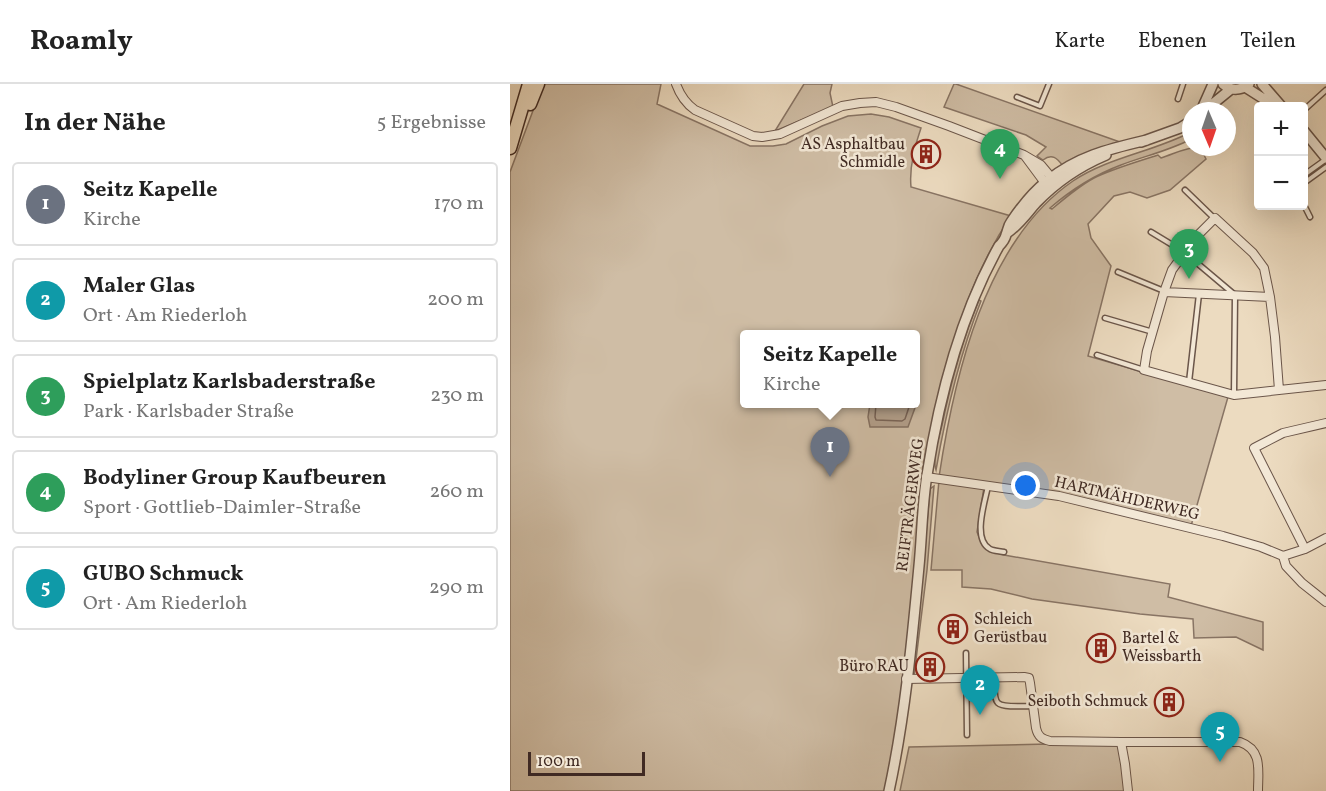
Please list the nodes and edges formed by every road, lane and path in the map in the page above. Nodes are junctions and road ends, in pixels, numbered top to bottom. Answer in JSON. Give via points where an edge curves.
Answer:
{"nodes":[{"id":1,"x":522,"y":84,"type":"edge"},
{"id":2,"x":529,"y":84,"type":"edge"},
{"id":3,"x":538,"y":84,"type":"edge"},
{"id":4,"x":676,"y":84,"type":"edge"},
{"id":5,"x":1049,"y":84,"type":"edge"},
{"id":6,"x":1183,"y":84,"type":"edge"},
{"id":7,"x":1213,"y":84,"type":"edge"},
{"id":8,"x":1262,"y":84,"type":"edge"},
{"id":9,"x":1269,"y":84,"type":"edge"},
{"id":10,"x":1227,"y":86,"type":"edge"},
{"id":11,"x":1247,"y":86,"type":"edge"},
{"id":12,"x":1326,"y":90,"type":"edge"},
{"id":13,"x":1017,"y":97,"type":"dead end"},
{"id":14,"x":1178,"y":99,"type":"dead end"},
{"id":15,"x":1206,"y":102,"type":"edge"},
{"id":16,"x":1212,"y":102,"type":"edge"},
{"id":17,"x":1273,"y":102,"type":"edge"},
{"id":18,"x":1276,"y":102,"type":"edge"},
{"id":19,"x":1277,"y":102,"type":"edge"},
{"id":20,"x":1308,"y":106,"type":"edge"},
{"id":21,"x":1182,"y":126,"type":"edge"},
{"id":22,"x":1308,"y":136,"type":"edge"},
{"id":23,"x":511,"y":146,"type":"edge"},
{"id":24,"x":1326,"y":159,"type":"edge"},
{"id":25,"x":1326,"y":166,"type":"edge"},
{"id":26,"x":1308,"y":172,"type":"edge"},
{"id":27,"x":1308,"y":180,"type":"edge"},
{"id":28,"x":1050,"y":182,"type":"junction"},
{"id":29,"x":1185,"y":190,"type":"dead end"},
{"id":30,"x":1306,"y":210,"type":"edge"},
{"id":31,"x":1310,"y":217,"type":"dead end"},
{"id":32,"x":1215,"y":218,"type":"junction"},
{"id":33,"x":1151,"y":232,"type":"dead end"},
{"id":34,"x":1184,"y":252,"type":"junction"},
{"id":35,"x":1119,"y":272,"type":"dead end"},
{"id":36,"x":1164,"y":292,"type":"junction"},
{"id":37,"x":1199,"y":294,"type":"junction"},
{"id":38,"x":1235,"y":295,"type":"junction"},
{"id":39,"x":1270,"y":297,"type":"junction"},
{"id":40,"x":1105,"y":318,"type":"dead end"},
{"id":41,"x":1153,"y":332,"type":"junction"},
{"id":42,"x":1097,"y":355,"type":"dead end"},
{"id":43,"x":1144,"y":370,"type":"junction"},
{"id":44,"x":1189,"y":382,"type":"junction"},
{"id":45,"x":1326,"y":385,"type":"edge"},
{"id":46,"x":1279,"y":390,"type":"junction"},
{"id":47,"x":1234,"y":395,"type":"junction"},
{"id":48,"x":1326,"y":423,"type":"edge"},
{"id":49,"x":926,"y":477,"type":"junction"},
{"id":50,"x":988,"y":485,"type":"junction"},
{"id":51,"x":1326,"y":538,"type":"edge"},
{"id":52,"x":1305,"y":549,"type":"junction"},
{"id":53,"x":1004,"y":552,"type":"dead end"},
{"id":54,"x":1283,"y":556,"type":"junction"},
{"id":55,"x":1326,"y":602,"type":"edge"},
{"id":56,"x":966,"y":653,"type":"dead end"},
{"id":57,"x":966,"y":677,"type":"junction"},
{"id":58,"x":994,"y":677,"type":"junction"},
{"id":59,"x":906,"y":680,"type":"junction"},
{"id":60,"x":1033,"y":705,"type":"junction"},
{"id":61,"x":967,"y":735,"type":"dead end"},
{"id":62,"x":1121,"y":742,"type":"junction"},
{"id":63,"x":889,"y":791,"type":"edge"},
{"id":64,"x":1128,"y":791,"type":"edge"},
{"id":65,"x":1258,"y":791,"type":"edge"}],
"edges":[{"from":1,"to":23,"type":"highway"},
{"from":2,"to":23,"type":"highway"},
{"from":3,"to":23,"type":"highway"},
{"from":4,"to":28,"type":"street","via":[[694,110],[762,137],[780,134],[842,106],[876,102],[896,107],[1023,155],[1041,165]]},
{"from":5,"to":13,"type":"lane","via":[[1040,106]]},
{"from":6,"to":14,"type":"lane"},
{"from":7,"to":15,"type":"street"},
{"from":8,"to":18,"type":"street"},
{"from":9,"to":19,"type":"street"},
{"from":10,"to":11,"type":"street"},
{"from":10,"to":16,"type":"street"},
{"from":11,"to":17,"type":"street"},
{"from":12,"to":20,"type":"lane"},
{"from":21,"to":28,"type":"street","name":"REIFTRÄGERWEG"},
{"from":22,"to":24,"type":"street"},
{"from":24,"to":26,"type":"lane"},
{"from":25,"to":27,"type":"lane"},
{"from":28,"to":49,"type":"street","name":"REIFTRÄGERWEG","via":[[1007,233],[975,297],[955,353]]},
{"from":29,"to":32,"type":"lane"},
{"from":30,"to":31,"type":"lane"},
{"from":32,"to":34,"type":"street"},
{"from":32,"to":39,"type":"street","via":[[1264,268]]},
{"from":33,"to":34,"type":"lane"},
{"from":34,"to":36,"type":"street"},
{"from":34,"to":38,"type":"lane"},
{"from":35,"to":36,"type":"lane"},
{"from":36,"to":37,"type":"street"},
{"from":36,"to":41,"type":"street"},
{"from":37,"to":38,"type":"street"},
{"from":37,"to":44,"type":"lane"},
{"from":38,"to":39,"type":"street"},
{"from":38,"to":47,"type":"lane"},
{"from":39,"to":46,"type":"street"},
{"from":40,"to":41,"type":"lane"},
{"from":41,"to":43,"type":"street"},
{"from":42,"to":43,"type":"lane"},
{"from":43,"to":44,"type":"street"},
{"from":44,"to":47,"type":"street"},
{"from":45,"to":46,"type":"street"},
{"from":46,"to":47,"type":"street"},
{"from":48,"to":52,"type":"street","via":[[1283,433],[1254,448]]},
{"from":49,"to":50,"type":"street","name":"HARTMÄHDERWEG"},
{"from":49,"to":59,"type":"street","name":"REIFTRÄGERWEG"},
{"from":50,"to":53,"type":"lane","via":[[980,528],[982,542],[990,549]]},
{"from":50,"to":54,"type":"street","name":"HARTMÄHDERWEG","via":[[1137,514],[1232,538]]},
{"from":51,"to":52,"type":"street"},
{"from":52,"to":54,"type":"street"},
{"from":54,"to":55,"type":"street","via":[[1286,566]]},
{"from":56,"to":57,"type":"lane"},
{"from":57,"to":58,"type":"street"},
{"from":57,"to":59,"type":"street"},
{"from":57,"to":61,"type":"lane"},
{"from":58,"to":60,"type":"street","via":[[1029,678]]},
{"from":58,"to":60,"type":"lane","via":[[999,704]]},
{"from":59,"to":63,"type":"street","name":"REIFTRÄGERWEG"},
{"from":60,"to":62,"type":"street","via":[[1040,738]]},
{"from":62,"to":64,"type":"street"},
{"from":62,"to":65,"type":"street","via":[[1246,744],[1258,759]]}]}
